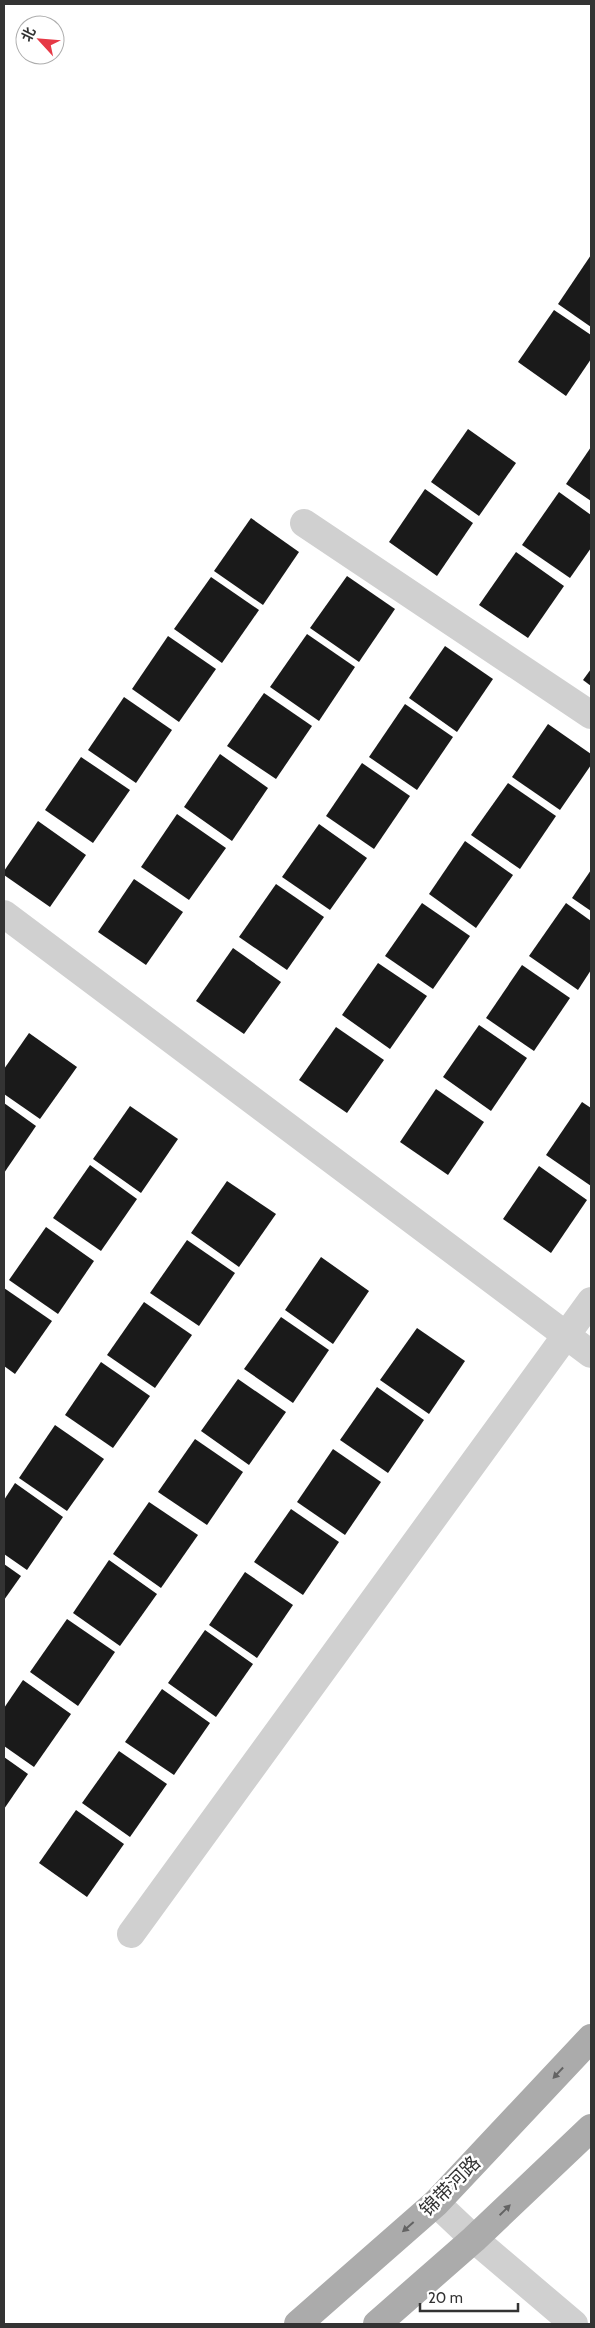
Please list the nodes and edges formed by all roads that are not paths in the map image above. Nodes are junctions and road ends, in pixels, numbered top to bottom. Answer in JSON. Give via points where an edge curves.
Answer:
{"nodes":[{"id":1,"x":304,"y":523,"type":"dead end"},
{"id":2,"x":591,"y":715,"type":"edge"},
{"id":3,"x":4,"y":914,"type":"edge"},
{"id":4,"x":591,"y":1301,"type":"edge"},
{"id":5,"x":566,"y":1335,"type":"junction"},
{"id":6,"x":591,"y":1354,"type":"edge"},
{"id":7,"x":131,"y":1934,"type":"dead end"},
{"id":8,"x":591,"y":2038,"type":"edge"},
{"id":9,"x":591,"y":2128,"type":"edge"},
{"id":10,"x":436,"y":2203,"type":"junction"},
{"id":11,"x":474,"y":2240,"type":"junction"},
{"id":12,"x":298,"y":2324,"type":"edge"},
{"id":13,"x":377,"y":2324,"type":"edge"},
{"id":14,"x":574,"y":2324,"type":"edge"}],
"edges":[{"from":1,"to":2,"type":"street"},
{"from":3,"to":5,"type":"street"},
{"from":4,"to":5,"type":"street"},
{"from":5,"to":6,"type":"street"},
{"from":5,"to":7,"type":"street"},
{"from":8,"to":10,"type":"main road","name":"锦带河路","one_way":true},
{"from":11,"to":9,"type":"main road","one_way":true},
{"from":10,"to":11,"type":"street"},
{"from":10,"to":12,"type":"main road","name":"锦带河路","one_way":true},
{"from":11,"to":13,"type":"main road"},
{"from":11,"to":14,"type":"street"}]}
